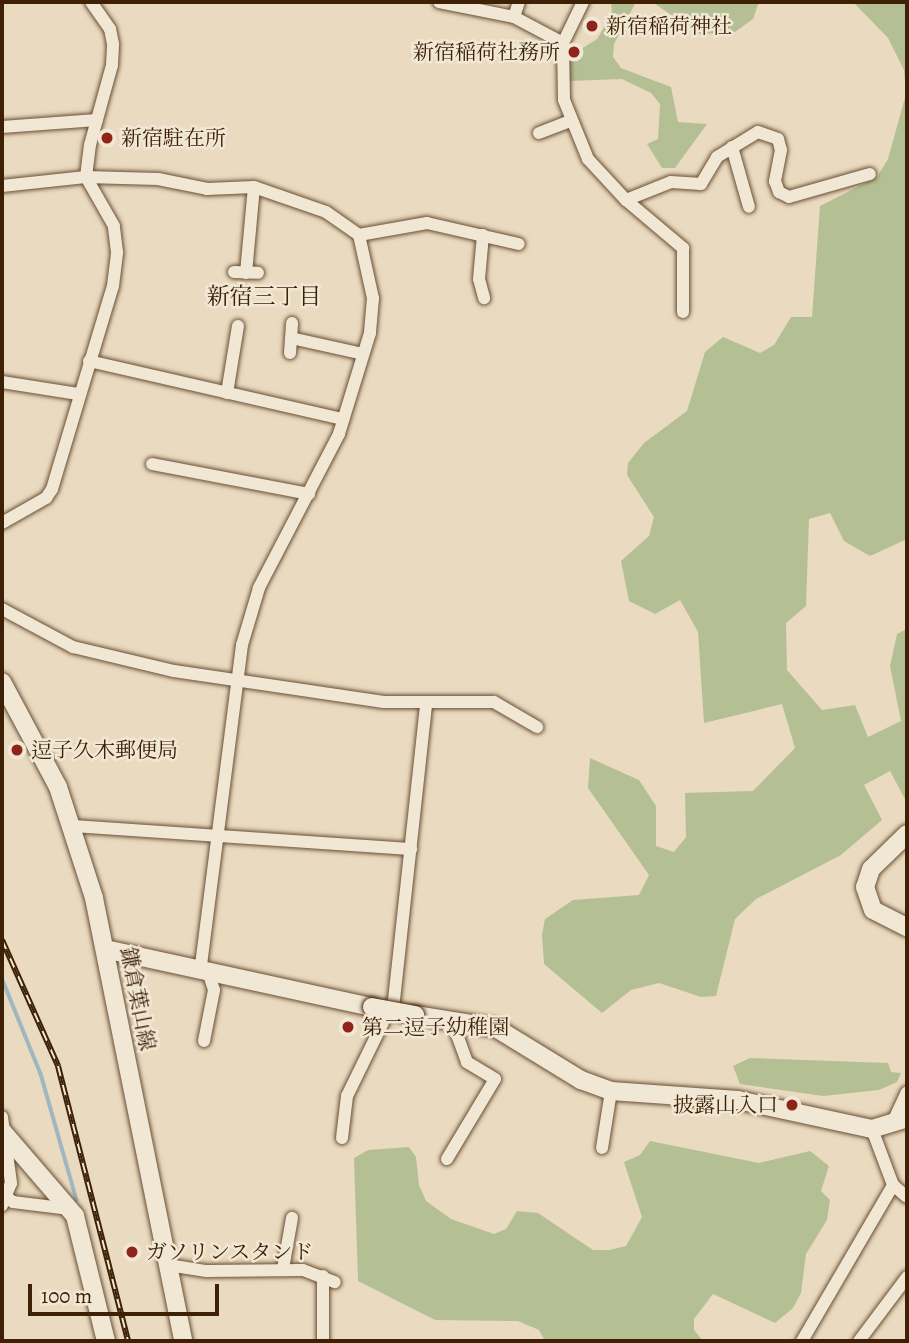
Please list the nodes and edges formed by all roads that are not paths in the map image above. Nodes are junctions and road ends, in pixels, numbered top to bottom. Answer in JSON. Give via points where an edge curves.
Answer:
{"nodes":[{"id":1,"x":91,"y":2,"type":"edge"},
{"id":2,"x":439,"y":2,"type":"edge"},
{"id":3,"x":519,"y":2,"type":"edge"},
{"id":4,"x":583,"y":2,"type":"edge"},
{"id":5,"x":514,"y":17,"type":"junction"},
{"id":6,"x":563,"y":43,"type":"junction"},
{"id":7,"x":97,"y":120,"type":"junction"},
{"id":8,"x":570,"y":121,"type":"junction"},
{"id":9,"x":2,"y":127,"type":"edge"},
{"id":10,"x":539,"y":133,"type":"dead end"},
{"id":11,"x":732,"y":147,"type":"junction"},
{"id":12,"x":870,"y":174,"type":"dead end"},
{"id":13,"x":86,"y":177,"type":"junction"},
{"id":14,"x":2,"y":186,"type":"edge"},
{"id":15,"x":254,"y":187,"type":"junction"},
{"id":16,"x":626,"y":200,"type":"junction"},
{"id":17,"x":749,"y":207,"type":"dead end"},
{"id":18,"x":359,"y":235,"type":"junction"},
{"id":19,"x":483,"y":235,"type":"junction"},
{"id":20,"x":519,"y":244,"type":"dead end"},
{"id":21,"x":246,"y":273,"type":"dead end"},
{"id":22,"x":484,"y":298,"type":"dead end"},
{"id":23,"x":683,"y":312,"type":"dead end"},
{"id":24,"x":292,"y":323,"type":"dead end"},
{"id":25,"x":238,"y":326,"type":"dead end"},
{"id":26,"x":290,"y":338,"type":"junction"},
{"id":27,"x":290,"y":352,"type":"dead end"},
{"id":28,"x":363,"y":354,"type":"junction"},
{"id":29,"x":89,"y":361,"type":"junction"},
{"id":30,"x":2,"y":382,"type":"edge"},
{"id":31,"x":227,"y":393,"type":"junction"},
{"id":32,"x":78,"y":394,"type":"junction"},
{"id":33,"x":343,"y":419,"type":"junction"},
{"id":34,"x":152,"y":464,"type":"dead end"},
{"id":35,"x":309,"y":494,"type":"junction"},
{"id":36,"x":2,"y":523,"type":"edge"},
{"id":37,"x":2,"y":609,"type":"edge"},
{"id":38,"x":2,"y":681,"type":"edge"},
{"id":39,"x":236,"y":681,"type":"junction"},
{"id":40,"x":426,"y":704,"type":"junction"},
{"id":41,"x":537,"y":727,"type":"dead end"},
{"id":42,"x":72,"y":826,"type":"junction"},
{"id":43,"x":907,"y":834,"type":"edge"},
{"id":44,"x":217,"y":836,"type":"junction"},
{"id":45,"x":411,"y":849,"type":"junction"},
{"id":46,"x":907,"y":928,"type":"edge"},
{"id":47,"x":105,"y":949,"type":"junction"},
{"id":48,"x":204,"y":972,"type":"junction"},
{"id":49,"x":452,"y":1021,"type":"junction"},
{"id":50,"x":204,"y":1041,"type":"dead end"},
{"id":51,"x":611,"y":1091,"type":"junction"},
{"id":52,"x":907,"y":1093,"type":"edge"},
{"id":53,"x":2,"y":1117,"type":"edge"},
{"id":54,"x":900,"y":1121,"type":"edge"},
{"id":55,"x":872,"y":1129,"type":"junction"},
{"id":56,"x":4,"y":1133,"type":"edge"},
{"id":57,"x":342,"y":1138,"type":"dead end"},
{"id":58,"x":601,"y":1148,"type":"dead end"},
{"id":59,"x":447,"y":1159,"type":"dead end"},
{"id":60,"x":893,"y":1185,"type":"junction"},
{"id":61,"x":907,"y":1196,"type":"edge"},
{"id":62,"x":4,"y":1198,"type":"edge"},
{"id":63,"x":71,"y":1209,"type":"junction"},
{"id":64,"x":292,"y":1218,"type":"dead end"},
{"id":65,"x":168,"y":1265,"type":"junction"},
{"id":66,"x":283,"y":1269,"type":"junction"},
{"id":67,"x":907,"y":1277,"type":"edge"},
{"id":68,"x":106,"y":1341,"type":"edge"},
{"id":69,"x":183,"y":1341,"type":"edge"},
{"id":70,"x":323,"y":1341,"type":"edge"},
{"id":71,"x":802,"y":1341,"type":"edge"},
{"id":72,"x":859,"y":1341,"type":"edge"}],
"edges":[{"from":1,"to":7,"type":"street","via":[[110,29],[113,44],[113,65]]},
{"from":2,"to":5,"type":"street"},
{"from":3,"to":5,"type":"street"},
{"from":4,"to":6,"type":"street"},
{"from":5,"to":6,"type":"street"},
{"from":6,"to":8,"type":"street","via":[[564,100]]},
{"from":7,"to":9,"type":"street"},
{"from":7,"to":13,"type":"street"},
{"from":8,"to":10,"type":"street"},
{"from":8,"to":16,"type":"street","via":[[587,159]]},
{"from":11,"to":12,"type":"street","via":[[758,132],[778,139],[781,150],[775,181],[779,192],[789,197]]},
{"from":11,"to":16,"type":"street","via":[[717,157],[701,184],[671,182]]},
{"from":11,"to":17,"type":"street"},
{"from":13,"to":14,"type":"street"},
{"from":13,"to":15,"type":"street","via":[[158,179],[207,189]]},
{"from":13,"to":29,"type":"street","via":[[114,226],[117,252],[113,286]]},
{"from":15,"to":18,"type":"street","via":[[326,212]]},
{"from":15,"to":21,"type":"street"},
{"from":16,"to":23,"type":"street","via":[[683,248]]},
{"from":18,"to":19,"type":"street","via":[[427,223]]},
{"from":18,"to":28,"type":"street","via":[[373,298],[373,319]]},
{"from":19,"to":20,"type":"street"},
{"from":19,"to":22,"type":"street","via":[[479,279]]},
{"from":24,"to":26,"type":"street"},
{"from":25,"to":31,"type":"street"},
{"from":26,"to":27,"type":"street"},
{"from":26,"to":28,"type":"street"},
{"from":28,"to":33,"type":"street"},
{"from":29,"to":31,"type":"street"},
{"from":29,"to":32,"type":"street"},
{"from":30,"to":32,"type":"street"},
{"from":31,"to":33,"type":"street"},
{"from":32,"to":36,"type":"street","via":[[52,489],[46,498]]},
{"from":33,"to":35,"type":"street"},
{"from":34,"to":35,"type":"street"},
{"from":35,"to":39,"type":"street","via":[[259,588]]},
{"from":37,"to":39,"type":"street","via":[[73,647]]},
{"from":38,"to":42,"type":"street","name":"鎌倉葉山線","via":[[36,742]]},
{"from":39,"to":40,"type":"street"},
{"from":39,"to":44,"type":"street"},
{"from":40,"to":41,"type":"street","via":[[494,702]]},
{"from":40,"to":45,"type":"street"},
{"from":42,"to":44,"type":"street"},
{"from":42,"to":47,"type":"street","name":"鎌倉葉山線"},
{"from":43,"to":46,"type":"street","via":[[871,869],[865,887],[865,900],[873,910]]},
{"from":44,"to":45,"type":"street"},
{"from":44,"to":48,"type":"street"},
{"from":45,"to":57,"type":"street","via":[[394,1000],[347,1096]]},
{"from":47,"to":48,"type":"street"},
{"from":47,"to":65,"type":"street","name":"鎌倉葉山線"},
{"from":48,"to":49,"type":"street","bridge":true},
{"from":48,"to":50,"type":"street","via":[[214,990]]},
{"from":49,"to":51,"type":"street","via":[[514,1035],[581,1080]]},
{"from":49,"to":59,"type":"street","via":[[467,1062],[495,1079]]},
{"from":51,"to":55,"type":"street","via":[[738,1100]]},
{"from":51,"to":58,"type":"street"},
{"from":52,"to":54,"type":"street"},
{"from":53,"to":56,"type":"street"},
{"from":54,"to":55,"type":"street"},
{"from":55,"to":60,"type":"street"},
{"from":56,"to":62,"type":"street"},
{"from":56,"to":63,"type":"street"},
{"from":60,"to":61,"type":"street"},
{"from":60,"to":71,"type":"street"},
{"from":62,"to":63,"type":"street"},
{"from":63,"to":68,"type":"street"},
{"from":64,"to":66,"type":"street"},
{"from":65,"to":66,"type":"street","via":[[207,1270]]},
{"from":65,"to":69,"type":"street","name":"鎌倉葉山線"},
{"from":66,"to":70,"type":"street","via":[[329,1279]]},
{"from":67,"to":72,"type":"street"}]}
